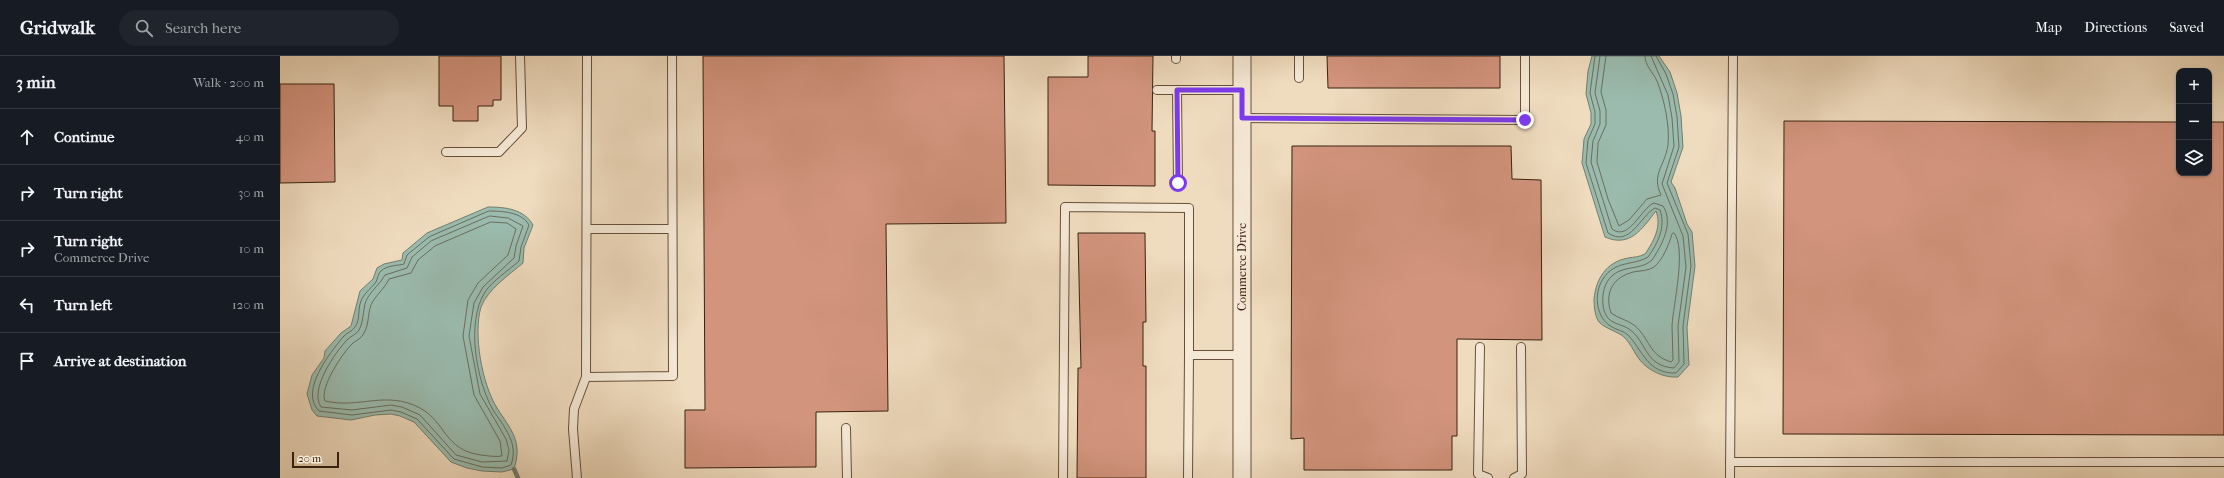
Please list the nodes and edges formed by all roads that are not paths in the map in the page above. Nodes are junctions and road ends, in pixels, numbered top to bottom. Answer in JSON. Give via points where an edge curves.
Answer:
{"nodes":[{"id":1,"x":520,"y":56,"type":"edge"},
{"id":2,"x":586,"y":56,"type":"edge"},
{"id":3,"x":672,"y":56,"type":"edge"},
{"id":4,"x":1242,"y":56,"type":"edge"},
{"id":5,"x":1299,"y":56,"type":"edge"},
{"id":6,"x":1525,"y":56,"type":"edge"},
{"id":7,"x":1733,"y":56,"type":"edge"},
{"id":8,"x":1299,"y":78,"type":"dead end"},
{"id":9,"x":1157,"y":90,"type":"dead end"},
{"id":10,"x":1177,"y":90,"type":"junction"},
{"id":11,"x":1242,"y":90,"type":"junction"},
{"id":12,"x":1242,"y":118,"type":"junction"},
{"id":13,"x":446,"y":152,"type":"dead end"},
{"id":14,"x":1178,"y":183,"type":"dead end"},
{"id":15,"x":588,"y":228,"type":"junction"},
{"id":16,"x":672,"y":229,"type":"junction"},
{"id":17,"x":1480,"y":347,"type":"dead end"},
{"id":18,"x":1522,"y":347,"type":"dead end"},
{"id":19,"x":1189,"y":355,"type":"junction"},
{"id":20,"x":1242,"y":355,"type":"junction"},
{"id":21,"x":586,"y":377,"type":"junction"},
{"id":22,"x":846,"y":428,"type":"dead end"},
{"id":23,"x":1730,"y":462,"type":"junction"},
{"id":24,"x":2224,"y":462,"type":"edge"},
{"id":25,"x":577,"y":478,"type":"edge"},
{"id":26,"x":847,"y":478,"type":"edge"},
{"id":27,"x":1063,"y":478,"type":"edge"},
{"id":28,"x":1188,"y":478,"type":"edge"},
{"id":29,"x":1242,"y":478,"type":"edge"},
{"id":30,"x":1488,"y":478,"type":"edge"},
{"id":31,"x":1514,"y":478,"type":"edge"},
{"id":32,"x":1730,"y":478,"type":"edge"}],
"edges":[{"from":1,"to":13,"type":"lane","via":[[522,128],[499,152]]},
{"from":2,"to":15,"type":"lane"},
{"from":3,"to":16,"type":"lane"},
{"from":4,"to":11,"type":"street","name":"Commerce Drive"},
{"from":5,"to":8,"type":"lane"},
{"from":6,"to":12,"type":"lane","via":[[1525,120]]},
{"from":7,"to":23,"type":"lane"},
{"from":9,"to":10,"type":"lane"},
{"from":10,"to":11,"type":"lane"},
{"from":10,"to":14,"type":"lane"},
{"from":11,"to":12,"type":"street","name":"Commerce Drive"},
{"from":12,"to":20,"type":"street","name":"Commerce Drive"},
{"from":15,"to":16,"type":"lane"},
{"from":15,"to":21,"type":"lane"},
{"from":16,"to":21,"type":"lane","via":[[674,376]]},
{"from":17,"to":30,"type":"lane","via":[[1478,474]]},
{"from":18,"to":31,"type":"lane","via":[[1522,474]]},
{"from":19,"to":20,"type":"lane"},
{"from":19,"to":27,"type":"lane","via":[[1189,208],[1065,206]]},
{"from":19,"to":28,"type":"lane"},
{"from":20,"to":29,"type":"street","name":"Commerce Drive"},
{"from":21,"to":25,"type":"lane","via":[[574,409]]},
{"from":22,"to":26,"type":"lane"},
{"from":23,"to":24,"type":"lane"},
{"from":23,"to":32,"type":"lane"}]}
